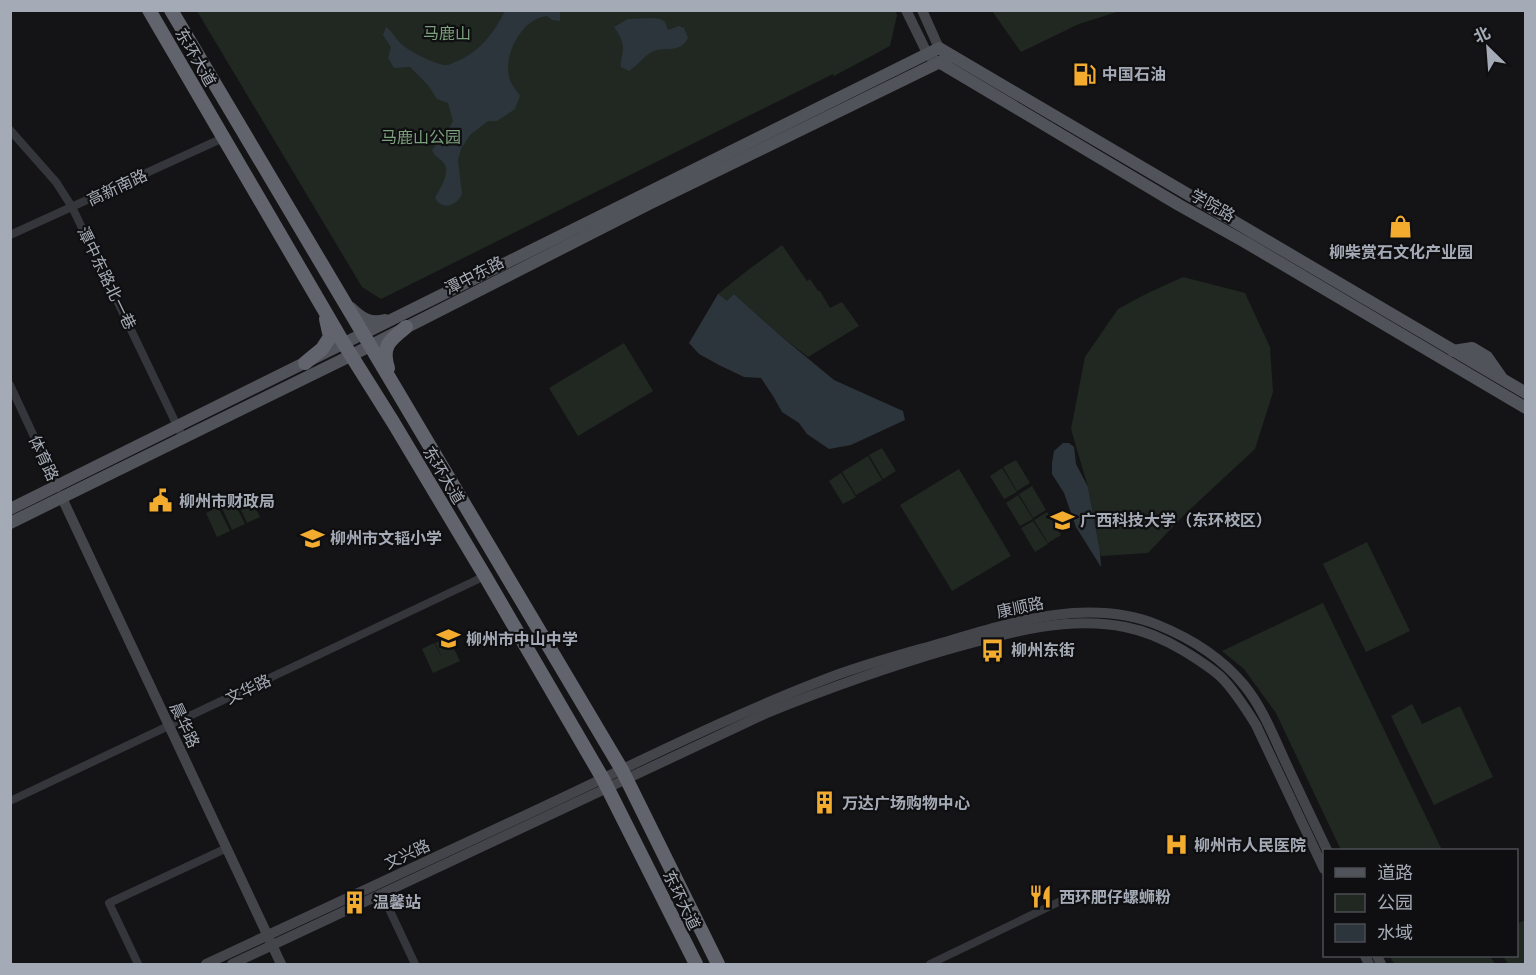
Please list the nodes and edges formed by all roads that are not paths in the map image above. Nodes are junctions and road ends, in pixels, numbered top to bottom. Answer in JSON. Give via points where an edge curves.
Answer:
{"nodes":[{"id":1,"x":149,"y":10,"type":"edge"},
{"id":2,"x":171,"y":10,"type":"edge"},
{"id":3,"x":906,"y":10,"type":"edge"},
{"id":4,"x":922,"y":10,"type":"edge"},
{"id":5,"x":936,"y":55,"type":"junction"},
{"id":6,"x":952,"y":56,"type":"joint"},
{"id":7,"x":10,"y":130,"type":"edge"},
{"id":8,"x":223,"y":138,"type":"junction"},
{"id":9,"x":72,"y":207,"type":"junction"},
{"id":10,"x":10,"y":235,"type":"edge"},
{"id":11,"x":340,"y":297,"type":"junction"},
{"id":12,"x":320,"y":303,"type":"junction"},
{"id":13,"x":404,"y":322,"type":"junction"},
{"id":14,"x":366,"y":340,"type":"junction"},
{"id":15,"x":348,"y":349,"type":"junction"},
{"id":16,"x":309,"y":369,"type":"junction"},
{"id":17,"x":10,"y":385,"type":"edge"},
{"id":18,"x":371,"y":387,"type":"junction"},
{"id":19,"x":395,"y":387,"type":"junction"},
{"id":20,"x":1526,"y":393,"type":"edge"},
{"id":21,"x":1526,"y":408,"type":"edge"},
{"id":22,"x":178,"y":426,"type":"junction"},
{"id":23,"x":183,"y":438,"type":"junction"},
{"id":24,"x":60,"y":492,"type":"junction"},
{"id":25,"x":10,"y":509,"type":"edge"},
{"id":26,"x":10,"y":524,"type":"edge"},
{"id":27,"x":485,"y":576,"type":"junction"},
{"id":28,"x":169,"y":726,"type":"junction"},
{"id":29,"x":624,"y":775,"type":"junction"},
{"id":30,"x":606,"y":783,"type":"junction"},
{"id":31,"x":10,"y":801,"type":"edge"},
{"id":32,"x":227,"y":848,"type":"junction"},
{"id":33,"x":1327,"y":849,"type":"edge"},
{"id":34,"x":1323,"y":867,"type":"edge"},
{"id":35,"x":382,"y":894,"type":"junction"},
{"id":36,"x":1069,"y":897,"type":"dead end"},
{"id":37,"x":270,"y":941,"type":"junction"},
{"id":38,"x":138,"y":964,"type":"edge"},
{"id":39,"x":206,"y":964,"type":"edge"},
{"id":40,"x":231,"y":964,"type":"edge"},
{"id":41,"x":281,"y":964,"type":"edge"},
{"id":42,"x":415,"y":964,"type":"edge"},
{"id":43,"x":696,"y":964,"type":"edge"},
{"id":44,"x":718,"y":964,"type":"edge"},
{"id":45,"x":930,"y":964,"type":"edge"}],
"edges":[{"from":1,"to":8,"type":"highway","name":"东环大道"},
{"from":2,"to":11,"type":"highway","name":"东环大道"},
{"from":3,"to":5,"type":"main road"},
{"from":4,"to":5,"type":"main road"},
{"from":5,"to":6,"type":"main road","name":"潭中东路"},
{"from":5,"to":13,"type":"main road","name":"潭中东路","via":[[649,204]]},
{"from":5,"to":21,"type":"main road","name":"学院路","via":[[1179,205]]},
{"from":6,"to":20,"type":"main road","name":"学院路"},
{"from":7,"to":9,"type":"street","name":"潭中东路北一巷","via":[[57,182]]},
{"from":8,"to":9,"type":"street","name":"高新南路"},
{"from":8,"to":12,"type":"highway","name":"东环大道"},
{"from":9,"to":10,"type":"street","name":"高新南路"},
{"from":9,"to":22,"type":"street","name":"潭中东路北一巷"},
{"from":11,"to":13,"type":"main road","via":[[358,316],[369,321]]},
{"from":11,"to":14,"type":"highway","name":"东环大道"},
{"from":12,"to":15,"type":"highway","name":"东环大道"},
{"from":12,"to":16,"type":"highway","via":[[330,337]]},
{"from":13,"to":14,"type":"main road","name":"潭中东路"},
{"from":13,"to":19,"type":"highway","via":[[385,351]]},
{"from":14,"to":15,"type":"main road","name":"潭中东路"},
{"from":14,"to":19,"type":"highway","name":"东环大道"},
{"from":15,"to":16,"type":"main road","name":"潭中东路"},
{"from":15,"to":18,"type":"highway","name":"东环大道"},
{"from":16,"to":18,"type":"main road","via":[[348,367]]},
{"from":16,"to":22,"type":"main road","name":"潭中东路"},
{"from":16,"to":23,"type":"main road","name":"潭中东路"},
{"from":17,"to":24,"type":"street","name":"体育路"},
{"from":18,"to":27,"type":"highway","name":"东环大道"},
{"from":19,"to":29,"type":"highway","name":"东环大道"},
{"from":22,"to":23,"type":"street","name":"潭中东路北一巷"},
{"from":22,"to":24,"type":"main road","name":"潭中东路"},
{"from":23,"to":24,"type":"main road","name":"潭中东路"},
{"from":24,"to":25,"type":"main road","name":"潭中东路"},
{"from":24,"to":26,"type":"main road","name":"潭中东路"},
{"from":24,"to":28,"type":"main road","name":"晨华路"},
{"from":27,"to":28,"type":"street","name":"文华路"},
{"from":27,"to":30,"type":"highway","name":"东环大道"},
{"from":28,"to":31,"type":"street","name":"文华路"},
{"from":28,"to":32,"type":"main road","name":"晨华路"},
{"from":29,"to":30,"type":"main road","name":"文兴路"},
{"from":29,"to":33,"type":"main road","name":"康顺路","via":[[749,711],[835,675],[985,630],[1065,614],[1113,614],[1160,625],[1212,654],[1238,678],[1268,725]]},
{"from":29,"to":34,"type":"main road","name":"康顺路","via":[[850,680],[912,660],[1058,625],[1095,623],[1126,627],[1176,646],[1222,678],[1257,725]]},
{"from":29,"to":44,"type":"highway","name":"东环大道"},
{"from":30,"to":35,"type":"main road","name":"文兴路"},
{"from":30,"to":37,"type":"main road","name":"文兴路"},
{"from":30,"to":43,"type":"highway","name":"东环大道"},
{"from":32,"to":37,"type":"main road","name":"晨华路"},
{"from":32,"to":38,"type":"street","via":[[110,903]]},
{"from":35,"to":37,"type":"main road","name":"文兴路"},
{"from":35,"to":42,"type":"street"},
{"from":36,"to":45,"type":"street"},
{"from":37,"to":39,"type":"main road","name":"文兴路"},
{"from":37,"to":40,"type":"main road","name":"文兴路"},
{"from":37,"to":41,"type":"main road","name":"晨华路"}]}
